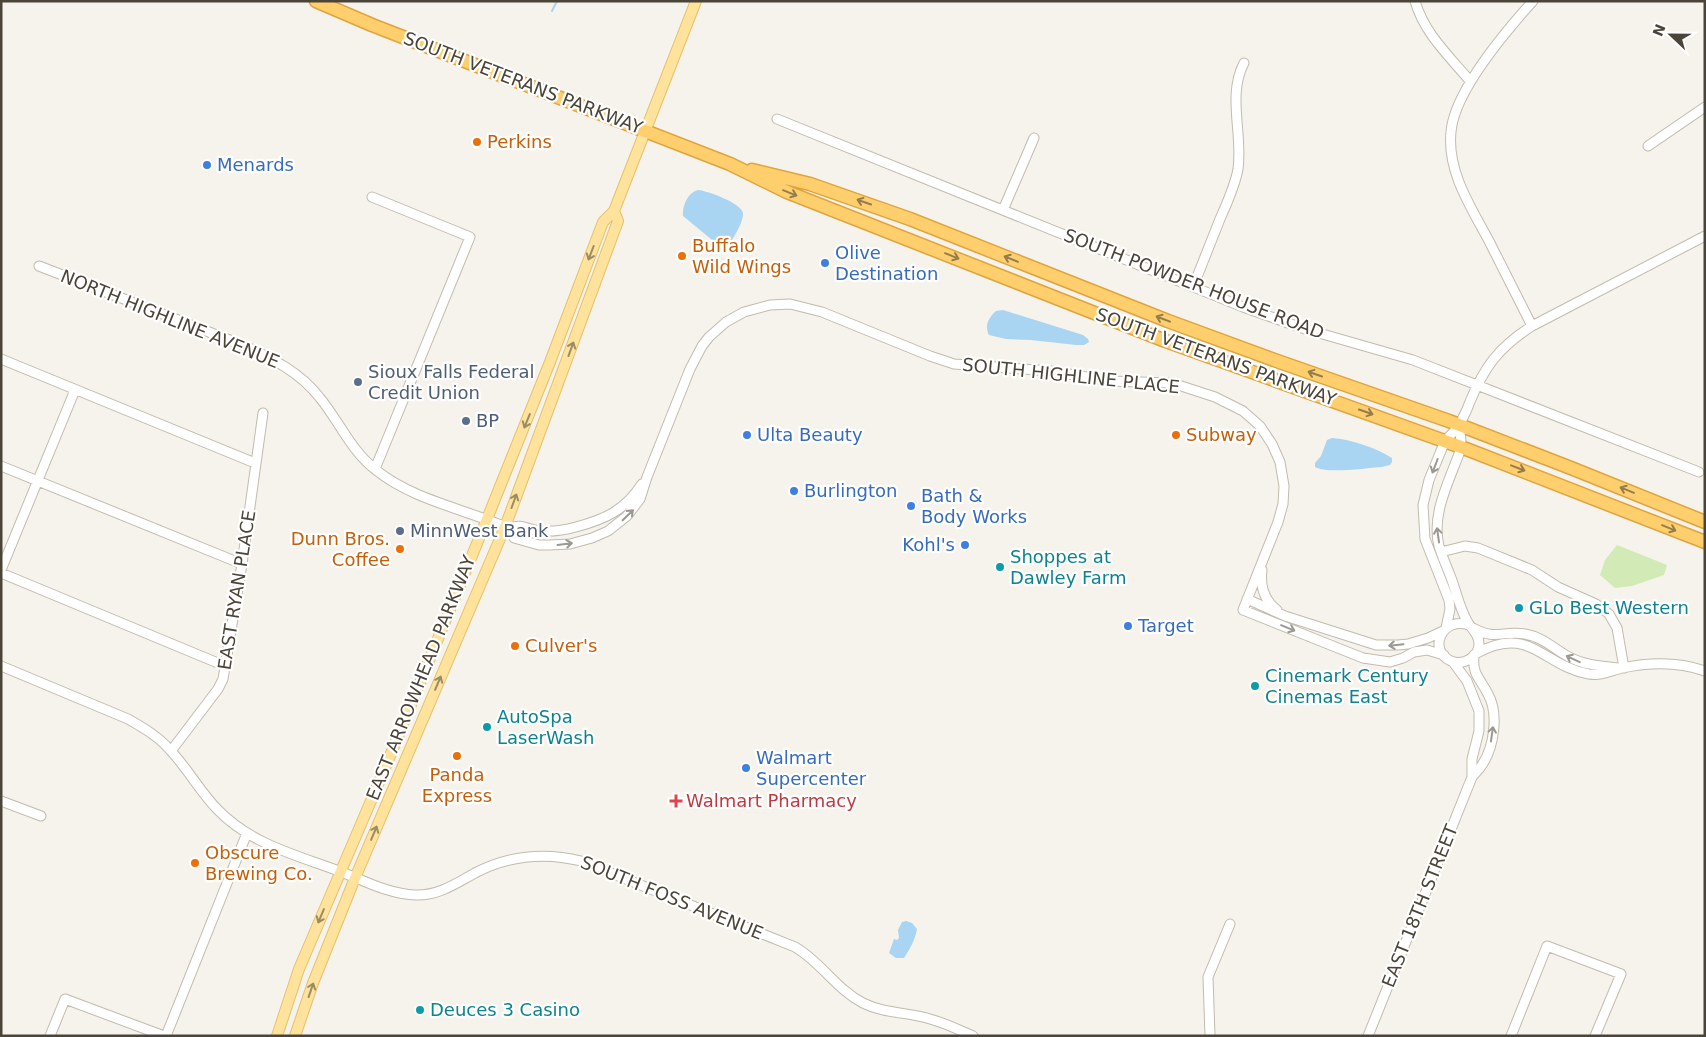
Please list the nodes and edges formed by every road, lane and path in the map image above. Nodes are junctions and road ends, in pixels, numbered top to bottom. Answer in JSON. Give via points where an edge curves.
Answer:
{"nodes":[{"id":1,"x":316,"y":1,"type":"edge"},
{"id":2,"x":696,"y":1,"type":"edge"},
{"id":3,"x":1415,"y":1,"type":"edge"},
{"id":4,"x":1533,"y":1,"type":"edge"},
{"id":5,"x":1244,"y":63,"type":"dead end"},
{"id":6,"x":1470,"y":81,"type":"junction"},
{"id":7,"x":1705,"y":107,"type":"edge"},
{"id":8,"x":777,"y":119,"type":"dead end"},
{"id":9,"x":645,"y":130,"type":"junction"},
{"id":10,"x":1034,"y":138,"type":"dead end"},
{"id":11,"x":1648,"y":146,"type":"dead end"},
{"id":12,"x":730,"y":164,"type":"junction"},
{"id":13,"x":372,"y":198,"type":"dead end"},
{"id":14,"x":1003,"y":210,"type":"junction"},
{"id":15,"x":614,"y":211,"type":"junction"},
{"id":16,"x":1705,"y":236,"type":"edge"},
{"id":17,"x":39,"y":266,"type":"dead end"},
{"id":18,"x":1193,"y":287,"type":"junction"},
{"id":19,"x":1532,"y":326,"type":"junction"},
{"id":20,"x":1,"y":359,"type":"edge"},
{"id":21,"x":1477,"y":384,"type":"junction"},
{"id":22,"x":75,"y":390,"type":"junction"},
{"id":23,"x":263,"y":413,"type":"dead end"},
{"id":24,"x":1460,"y":425,"type":"junction"},
{"id":25,"x":1445,"y":441,"type":"junction"},
{"id":26,"x":1461,"y":447,"type":"junction"},
{"id":27,"x":256,"y":463,"type":"junction"},
{"id":28,"x":1,"y":466,"type":"edge"},
{"id":29,"x":375,"y":469,"type":"junction"},
{"id":30,"x":1699,"y":472,"type":"dead end"},
{"id":31,"x":647,"y":477,"type":"junction"},
{"id":32,"x":38,"y":481,"type":"junction"},
{"id":33,"x":487,"y":519,"type":"junction"},
{"id":34,"x":1705,"y":522,"type":"edge"},
{"id":35,"x":507,"y":528,"type":"junction"},
{"id":36,"x":1705,"y":542,"type":"edge"},
{"id":37,"x":1441,"y":552,"type":"junction"},
{"id":38,"x":1264,"y":557,"type":"junction"},
{"id":39,"x":242,"y":564,"type":"junction"},
{"id":40,"x":1,"y":572,"type":"edge"},
{"id":41,"x":1247,"y":599,"type":"junction"},
{"id":42,"x":1285,"y":616,"type":"junction"},
{"id":43,"x":1471,"y":626,"type":"junction"},
{"id":44,"x":1444,"y":630,"type":"junction"},
{"id":45,"x":1475,"y":654,"type":"junction"},
{"id":46,"x":1444,"y":656,"type":"junction"},
{"id":47,"x":1453,"y":662,"type":"junction"},
{"id":48,"x":1,"y":666,"type":"edge"},
{"id":49,"x":225,"y":666,"type":"junction"},
{"id":50,"x":1622,"y":668,"type":"junction"},
{"id":51,"x":1705,"y":671,"type":"edge"},
{"id":52,"x":171,"y":751,"type":"junction"},
{"id":53,"x":1472,"y":777,"type":"junction"},
{"id":54,"x":1,"y":801,"type":"edge"},
{"id":55,"x":41,"y":816,"type":"dead end"},
{"id":56,"x":247,"y":833,"type":"junction"},
{"id":57,"x":340,"y":871,"type":"junction"},
{"id":58,"x":355,"y":878,"type":"junction"},
{"id":59,"x":1230,"y":924,"type":"dead end"},
{"id":60,"x":50,"y":1036,"type":"edge"},
{"id":61,"x":165,"y":1036,"type":"edge"},
{"id":62,"x":277,"y":1036,"type":"edge"},
{"id":63,"x":295,"y":1036,"type":"edge"},
{"id":64,"x":973,"y":1036,"type":"edge"},
{"id":65,"x":1210,"y":1036,"type":"edge"},
{"id":66,"x":1368,"y":1036,"type":"edge"},
{"id":67,"x":1511,"y":1036,"type":"edge"},
{"id":68,"x":1595,"y":1036,"type":"edge"}],
"edges":[{"from":1,"to":9,"type":"highway","name":"SOUTH VETERANS PARKWAY"},
{"from":2,"to":9,"type":"main road","name":"EAST ARROWHEAD PARKWAY"},
{"from":3,"to":6,"type":"street","via":[[1432,38]]},
{"from":4,"to":6,"type":"street"},
{"from":5,"to":18,"type":"street","via":[[1239,72],[1236,94],[1236,175]]},
{"from":6,"to":19,"type":"street","via":[[1450,130],[1452,162],[1462,190]]},
{"from":7,"to":11,"type":"street"},
{"from":8,"to":14,"type":"street","name":"SOUTH POWDER HOUSE ROAD"},
{"from":9,"to":12,"type":"highway","name":"SOUTH VETERANS PARKWAY"},
{"from":9,"to":15,"type":"main road","name":"EAST ARROWHEAD PARKWAY"},
{"from":10,"to":14,"type":"street"},
{"from":24,"to":12,"type":"highway","name":"SOUTH VETERANS PARKWAY","one_way":true,"via":[[1192,330],[910,219],[810,184]]},
{"from":12,"to":25,"type":"highway","name":"SOUTH VETERANS PARKWAY","one_way":true,"via":[[787,192],[1155,336]]},
{"from":13,"to":29,"type":"street","via":[[470,237]]},
{"from":14,"to":18,"type":"street","name":"SOUTH POWDER HOUSE ROAD"},
{"from":15,"to":33,"type":"main road","name":"EAST ARROWHEAD PARKWAY","one_way":true,"via":[[603,222]]},
{"from":35,"to":15,"type":"main road","name":"EAST ARROWHEAD PARKWAY","one_way":true,"via":[[618,221]]},
{"from":16,"to":19,"type":"street"},
{"from":17,"to":29,"type":"street","name":"NORTH HIGHLINE AVENUE","via":[[278,361],[319,397],[357,451]]},
{"from":18,"to":21,"type":"street","name":"SOUTH POWDER HOUSE ROAD","via":[[1288,323],[1413,360]]},
{"from":19,"to":21,"type":"street","via":[[1498,353]]},
{"from":20,"to":22,"type":"street"},
{"from":21,"to":24,"type":"street"},
{"from":21,"to":30,"type":"street","name":"SOUTH POWDER HOUSE ROAD"},
{"from":22,"to":27,"type":"street"},
{"from":22,"to":32,"type":"street"},
{"from":23,"to":27,"type":"street","name":"EAST RYAN PLACE"},
{"from":24,"to":25,"type":"street"},
{"from":24,"to":26,"type":"street"},
{"from":34,"to":24,"type":"highway","name":"SOUTH VETERANS PARKWAY","one_way":true},
{"from":25,"to":26,"type":"highway","name":"SOUTH VETERANS PARKWAY"},
{"from":25,"to":44,"type":"street","one_way":true,"via":[[1426,488],[1423,515],[1428,548],[1449,600]]},
{"from":26,"to":36,"type":"highway","name":"SOUTH VETERANS PARKWAY","one_way":true},
{"from":37,"to":26,"type":"street","name":"EAST 18TH STREET","one_way":true,"via":[[1437,535],[1438,516]]},
{"from":27,"to":39,"type":"street","name":"EAST RYAN PLACE"},
{"from":28,"to":32,"type":"street"},
{"from":29,"to":33,"type":"street","name":"NORTH HIGHLINE AVENUE","via":[[404,488]]},
{"from":31,"to":35,"type":"street","name":"SOUTH HIGHLINE PLACE","via":[[623,506],[587,524],[556,531],[518,525]]},
{"from":35,"to":31,"type":"street","name":"SOUTH HIGHLINE PLACE","one_way":true,"via":[[514,538],[540,544],[560,545],[592,538],[618,524],[636,507]]},
{"from":31,"to":38,"type":"street","name":"SOUTH HIGHLINE PLACE","via":[[690,370],[709,337],[744,312],[790,304],[822,312],[954,364],[1052,371],[1110,382],[1172,383],[1234,406],[1252,418],[1266,435],[1277,453],[1282,474],[1283,504]]},
{"from":32,"to":39,"type":"street"},
{"from":32,"to":40,"type":"street"},
{"from":33,"to":35,"type":"street","name":"NORTH HIGHLINE AVENUE"},
{"from":33,"to":57,"type":"main road","name":"EAST ARROWHEAD PARKWAY"},
{"from":58,"to":35,"type":"main road","name":"EAST ARROWHEAD PARKWAY","one_way":true},
{"from":37,"to":43,"type":"street","name":"EAST 18TH STREET","via":[[1461,608]]},
{"from":37,"to":50,"type":"street","via":[[1465,546],[1478,548],[1532,570],[1558,587],[1596,604],[1609,614],[1617,628]]},
{"from":38,"to":41,"type":"street","name":"SOUTH HIGHLINE PLACE"},
{"from":38,"to":42,"type":"street","via":[[1261,573],[1263,592],[1273,607]]},
{"from":39,"to":49,"type":"street","name":"EAST RYAN PLACE"},
{"from":40,"to":49,"type":"street"},
{"from":41,"to":42,"type":"street"},
{"from":41,"to":46,"type":"street","name":"SOUTH HIGHLINE PLACE","one_way":true,"via":[[1243,610],[1363,658],[1390,662],[1427,650]]},
{"from":44,"to":42,"type":"street","one_way":true,"via":[[1415,642],[1383,646]]},
{"from":43,"to":44,"type":"street","via":[[1456,623]]},
{"from":43,"to":45,"type":"street","name":"EAST 18TH STREET","via":[[1479,643]]},
{"from":50,"to":43,"type":"street","one_way":true,"via":[[1577,661],[1534,636],[1517,633],[1491,635]]},
{"from":44,"to":46,"type":"street","via":[[1439,642]]},
{"from":45,"to":47,"type":"street","via":[[1464,662]]},
{"from":45,"to":50,"type":"street","via":[[1492,646],[1520,644],[1532,647],[1578,672],[1604,675]]},
{"from":53,"to":45,"type":"street","name":"EAST 18TH STREET","one_way":true,"via":[[1488,752],[1493,721],[1491,702],[1476,675]]},
{"from":46,"to":47,"type":"street","name":"EAST 18TH STREET"},
{"from":47,"to":53,"type":"street","name":"EAST 18TH STREET","via":[[1470,686],[1479,711]]},
{"from":48,"to":52,"type":"street","name":"SOUTH FOSS AVENUE","via":[[128,719],[152,733]]},
{"from":49,"to":52,"type":"street","name":"EAST RYAN PLACE","via":[[218,689]]},
{"from":50,"to":51,"type":"street","via":[[1669,663]]},
{"from":52,"to":56,"type":"street","name":"SOUTH FOSS AVENUE","via":[[212,804]]},
{"from":53,"to":66,"type":"street","name":"EAST 18TH STREET"},
{"from":54,"to":55,"type":"street"},
{"from":56,"to":57,"type":"street","name":"SOUTH FOSS AVENUE","via":[[270,846]]},
{"from":56,"to":61,"type":"street"},
{"from":57,"to":58,"type":"street","name":"SOUTH FOSS AVENUE"},
{"from":57,"to":62,"type":"main road","name":"EAST ARROWHEAD PARKWAY","one_way":true,"via":[[291,988]]},
{"from":63,"to":58,"type":"main road","name":"EAST ARROWHEAD PARKWAY","one_way":true},
{"from":58,"to":64,"type":"street","name":"SOUTH FOSS AVENUE","via":[[394,892],[421,895],[448,888],[510,860],[546,856],[582,861],[795,947],[841,988],[875,1008],[930,1019]]},
{"from":59,"to":65,"type":"street","via":[[1208,977]]},
{"from":60,"to":61,"type":"street","via":[[65,999]]},
{"from":67,"to":68,"type":"street","via":[[1547,946],[1621,974]]}]}
